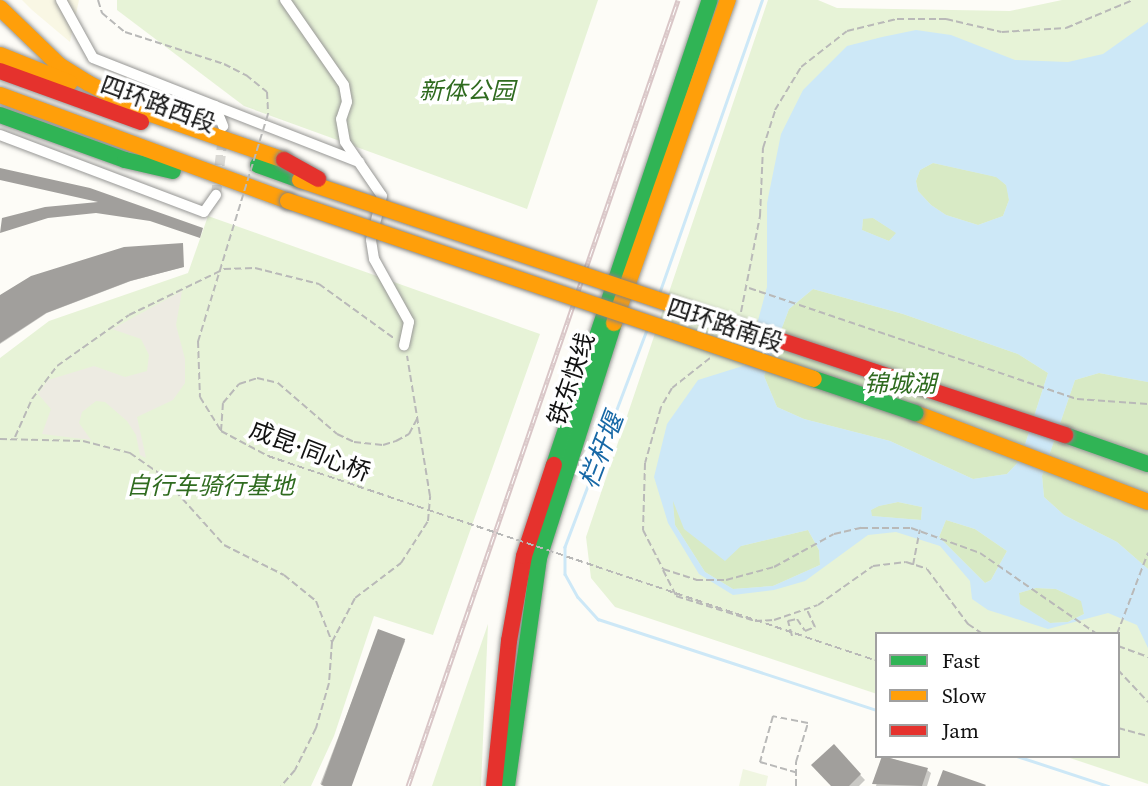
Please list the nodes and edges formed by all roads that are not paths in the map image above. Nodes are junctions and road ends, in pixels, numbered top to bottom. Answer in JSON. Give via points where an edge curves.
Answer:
{"nodes":[{"id":1,"x":61,"y":0,"type":"edge"},
{"id":2,"x":285,"y":0,"type":"edge"},
{"id":3,"x":710,"y":0,"type":"edge"},
{"id":4,"x":728,"y":0,"type":"edge"},
{"id":5,"x":0,"y":8,"type":"edge"},
{"id":6,"x":0,"y":55,"type":"edge"},
{"id":7,"x":0,"y":71,"type":"edge"},
{"id":8,"x":0,"y":95,"type":"edge"},
{"id":9,"x":215,"y":106,"type":"junction"},
{"id":10,"x":142,"y":111,"type":"junction"},
{"id":11,"x":0,"y":114,"type":"edge"},
{"id":12,"x":223,"y":126,"type":"tunnel mouth"},
{"id":13,"x":0,"y":135,"type":"edge"},
{"id":14,"x":362,"y":163,"type":"junction"},
{"id":15,"x":300,"y":180,"type":"joint"},
{"id":16,"x":266,"y":194,"type":"junction"},
{"id":17,"x":216,"y":195,"type":"dead end"},
{"id":18,"x":288,"y":201,"type":"joint"},
{"id":19,"x":371,"y":207,"type":"junction"},
{"id":20,"x":404,"y":345,"type":"road end"},
{"id":21,"x":915,"y":413,"type":"junction"},
{"id":22,"x":1065,"y":435,"type":"junction"},
{"id":23,"x":1148,"y":454,"type":"edge"},
{"id":24,"x":1148,"y":464,"type":"edge"},
{"id":25,"x":1148,"y":488,"type":"edge"},
{"id":26,"x":1148,"y":502,"type":"edge"},
{"id":27,"x":495,"y":786,"type":"edge"},
{"id":28,"x":507,"y":786,"type":"edge"}],
"edges":[{"from":1,"to":9,"type":"street","via":[[93,58]]},
{"from":2,"to":14,"type":"street","via":[[344,85],[347,102],[341,119],[345,142]]},
{"from":3,"to":27,"type":"main road","name":"铁东快线","via":[[524,556],[509,640]]},
{"from":4,"to":28,"type":"main road","name":"铁东快线","via":[[583,410],[539,558]]},
{"from":5,"to":10,"type":"main road","via":[[58,65]]},
{"from":6,"to":10,"type":"main road"},
{"from":7,"to":15,"type":"main road","name":"四环路西段"},
{"from":8,"to":16,"type":"main road","name":"四环路西段"},
{"from":9,"to":12,"type":"street"},
{"from":9,"to":14,"type":"street"},
{"from":10,"to":19,"type":"main road","bridge":true,"via":[[284,160]]},
{"from":11,"to":16,"type":"main road","via":[[125,160]]},
{"from":13,"to":17,"type":"street","via":[[204,212]]},
{"from":14,"to":20,"type":"street","via":[[382,196],[371,240],[374,259],[409,321]]},
{"from":15,"to":19,"type":"main road","name":"四环路南段","bridge":true},
{"from":16,"to":18,"type":"main road","name":"四环路西段"},
{"from":18,"to":21,"type":"main road","name":"四环路南段","bridge":true},
{"from":19,"to":22,"type":"main road","name":"四环路南段","bridge":true},
{"from":21,"to":25,"type":"main road","name":"四环路南段"},
{"from":21,"to":26,"type":"main road"},
{"from":22,"to":23,"type":"main road"},
{"from":22,"to":24,"type":"main road","name":"四环路南段"}]}
